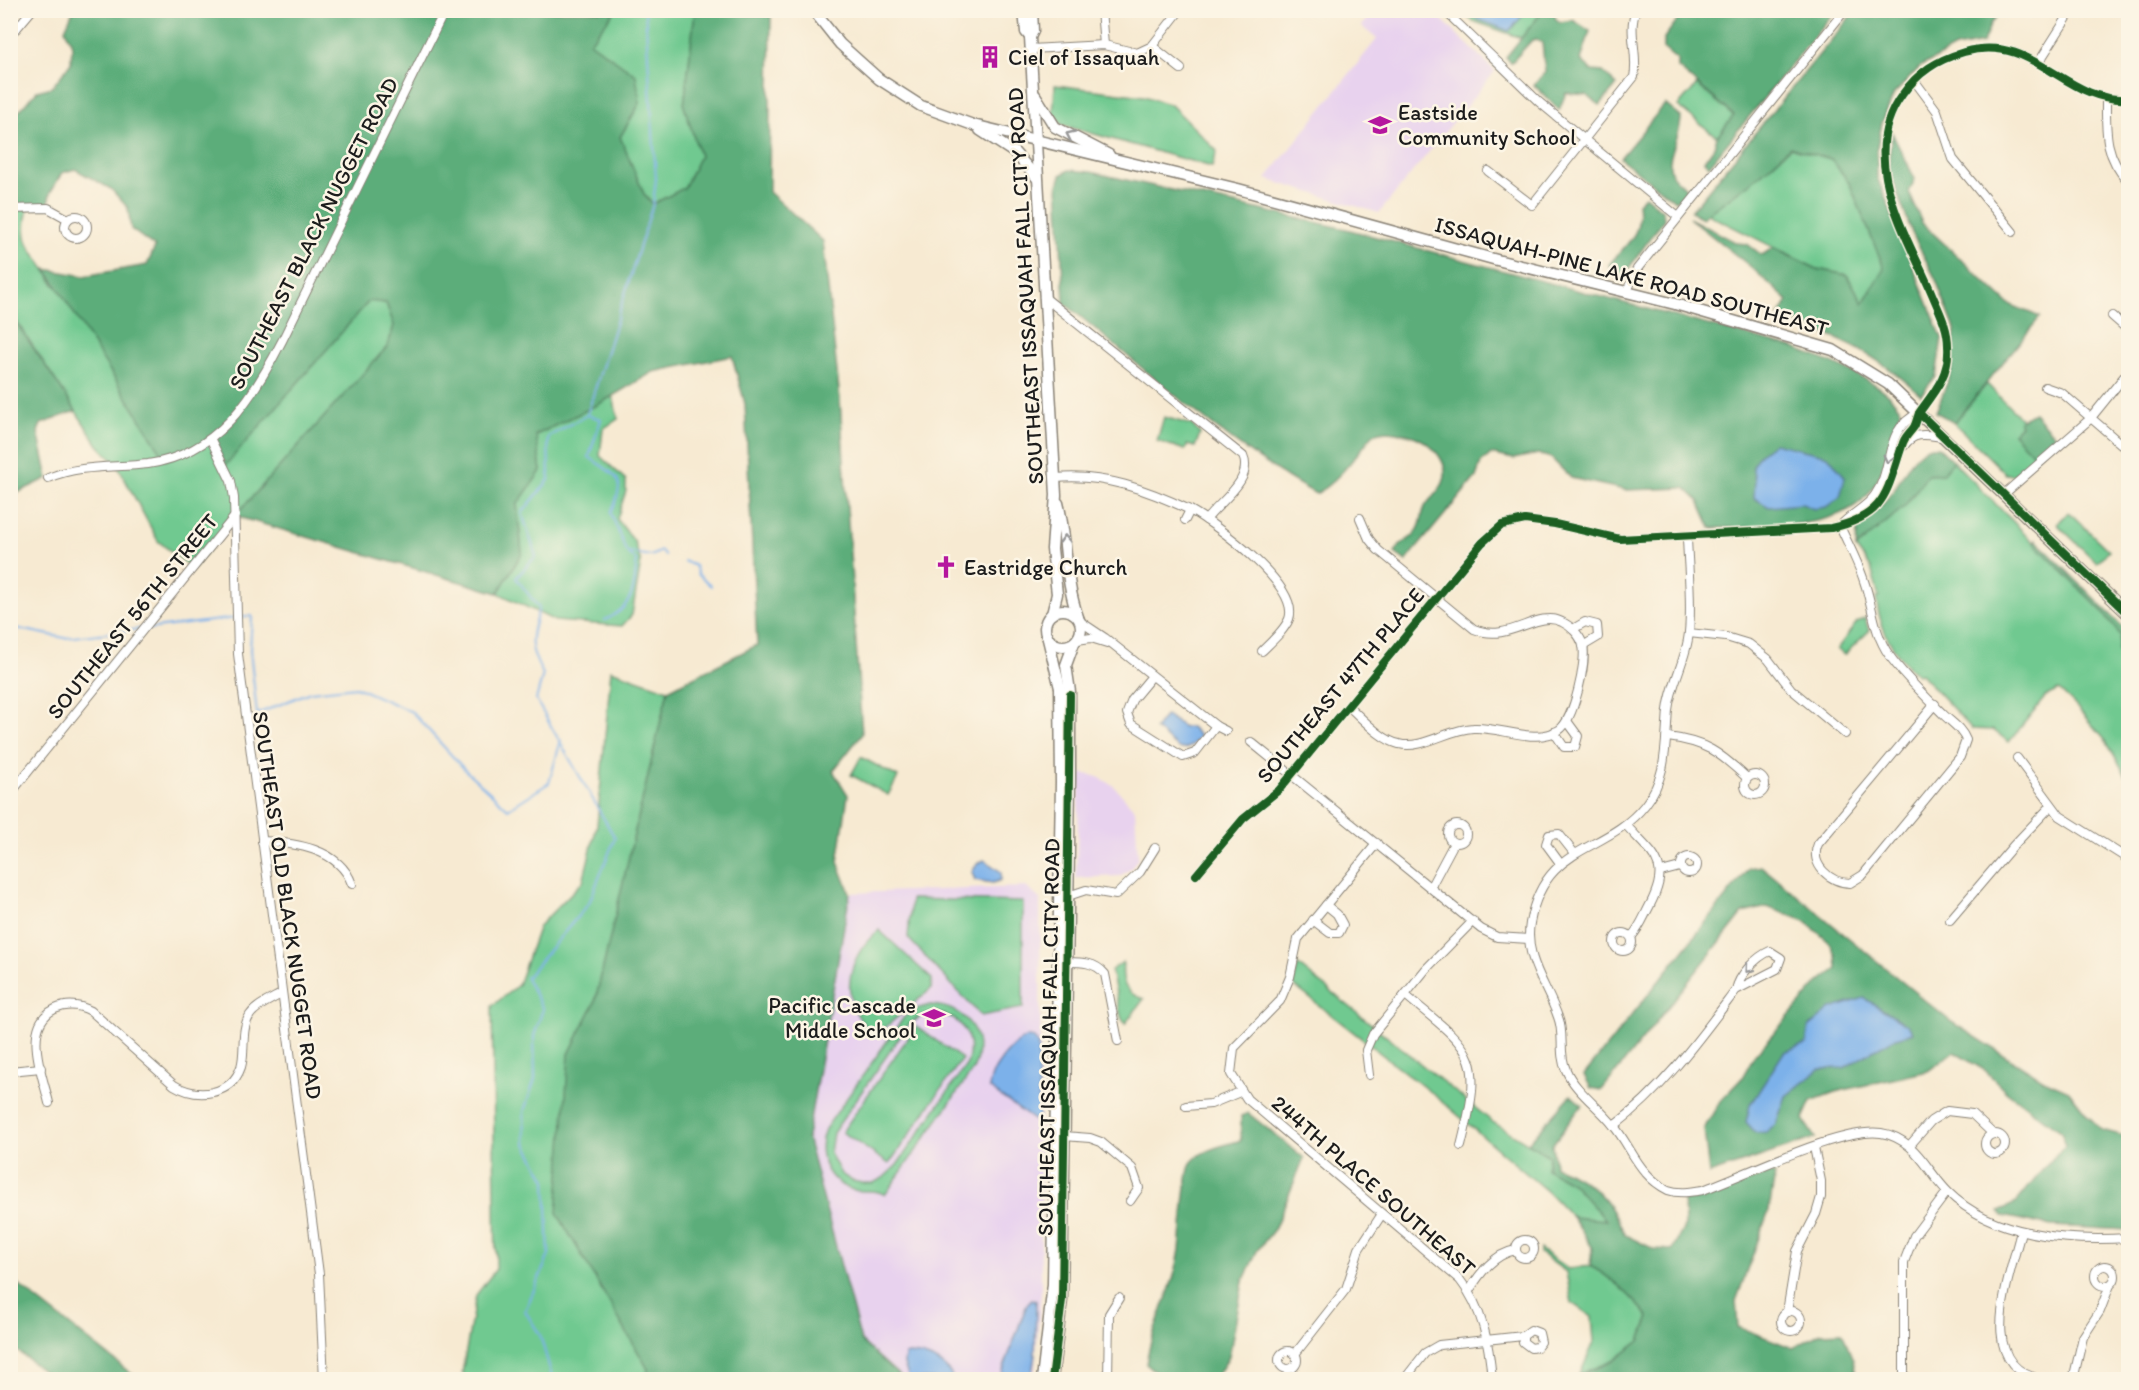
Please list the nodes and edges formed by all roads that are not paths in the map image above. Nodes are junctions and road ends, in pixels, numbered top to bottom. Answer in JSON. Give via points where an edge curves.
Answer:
{"nodes":[{"id":1,"x":32,"y":10,"type":"edge"},
{"id":2,"x":445,"y":10,"type":"edge"},
{"id":3,"x":813,"y":10,"type":"edge"},
{"id":4,"x":1024,"y":10,"type":"edge"},
{"id":5,"x":1032,"y":10,"type":"edge"},
{"id":6,"x":1101,"y":10,"type":"edge"},
{"id":7,"x":1180,"y":10,"type":"edge"},
{"id":8,"x":1444,"y":10,"type":"edge"},
{"id":9,"x":1636,"y":10,"type":"edge"},
{"id":10,"x":1845,"y":10,"type":"edge"},
{"id":11,"x":2072,"y":10,"type":"edge"},
{"id":12,"x":16,"y":29,"type":"dead end"},
{"id":13,"x":1031,"y":43,"type":"junction"},
{"id":14,"x":1104,"y":45,"type":"junction"},
{"id":15,"x":1152,"y":46,"type":"junction"},
{"id":16,"x":2039,"y":62,"type":"junction"},
{"id":17,"x":1181,"y":69,"type":"dead end"},
{"id":18,"x":1914,"y":80,"type":"junction"},
{"id":19,"x":1033,"y":92,"type":"junction"},
{"id":20,"x":2106,"y":98,"type":"junction"},
{"id":21,"x":2128,"y":99,"type":"edge"},
{"id":22,"x":973,"y":125,"type":"junction"},
{"id":23,"x":1035,"y":141,"type":"junction"},
{"id":24,"x":1585,"y":141,"type":"junction"},
{"id":25,"x":1122,"y":162,"type":"junction"},
{"id":26,"x":1488,"y":171,"type":"dead end"},
{"id":27,"x":1037,"y":178,"type":"junction"},
{"id":28,"x":2128,"y":181,"type":"edge"},
{"id":29,"x":10,"y":209,"type":"edge"},
{"id":30,"x":1677,"y":216,"type":"junction"},
{"id":31,"x":68,"y":219,"type":"dead end"},
{"id":32,"x":2013,"y":232,"type":"dead end"},
{"id":33,"x":1627,"y":291,"type":"junction"},
{"id":34,"x":1044,"y":297,"type":"junction"},
{"id":35,"x":2112,"y":316,"type":"dead end"},
{"id":36,"x":2128,"y":330,"type":"edge"},
{"id":37,"x":2128,"y":372,"type":"edge"},
{"id":38,"x":2045,"y":387,"type":"dead end"},
{"id":39,"x":1919,"y":413,"type":"junction"},
{"id":40,"x":2090,"y":420,"type":"junction"},
{"id":41,"x":1942,"y":437,"type":"junction"},
{"id":42,"x":211,"y":440,"type":"junction"},
{"id":43,"x":2128,"y":450,"type":"edge"},
{"id":44,"x":1899,"y":455,"type":"junction"},
{"id":45,"x":48,"y":478,"type":"dead end"},
{"id":46,"x":1056,"y":478,"type":"junction"},
{"id":47,"x":1056,"y":495,"type":"junction"},
{"id":48,"x":2003,"y":495,"type":"junction"},
{"id":49,"x":1190,"y":510,"type":"junction"},
{"id":50,"x":235,"y":516,"type":"junction"},
{"id":51,"x":1360,"y":518,"type":"dead end"},
{"id":52,"x":1185,"y":520,"type":"dead end"},
{"id":53,"x":1206,"y":520,"type":"junction"},
{"id":54,"x":1840,"y":526,"type":"junction"},
{"id":55,"x":1687,"y":537,"type":"junction"},
{"id":56,"x":1436,"y":600,"type":"junction"},
{"id":57,"x":1052,"y":614,"type":"junction"},
{"id":58,"x":2128,"y":614,"type":"edge"},
{"id":59,"x":1079,"y":620,"type":"junction"},
{"id":60,"x":1573,"y":629,"type":"junction"},
{"id":61,"x":1689,"y":633,"type":"junction"},
{"id":62,"x":1048,"y":639,"type":"junction"},
{"id":63,"x":1075,"y":642,"type":"junction"},
{"id":64,"x":1112,"y":644,"type":"junction"},
{"id":65,"x":1583,"y":646,"type":"junction"},
{"id":66,"x":1262,"y":651,"type":"dead end"},
{"id":67,"x":1152,"y":676,"type":"junction"},
{"id":68,"x":1935,"y":705,"type":"junction"},
{"id":69,"x":1348,"y":706,"type":"junction"},
{"id":70,"x":1567,"y":721,"type":"junction"},
{"id":71,"x":1216,"y":726,"type":"junction"},
{"id":72,"x":1226,"y":731,"type":"dead end"},
{"id":73,"x":1557,"y":731,"type":"junction"},
{"id":74,"x":1845,"y":734,"type":"dead end"},
{"id":75,"x":1668,"y":737,"type":"junction"},
{"id":76,"x":1251,"y":742,"type":"dead end"},
{"id":77,"x":2017,"y":758,"type":"dead end"},
{"id":78,"x":1292,"y":773,"type":"junction"},
{"id":79,"x":1747,"y":778,"type":"dead end"},
{"id":80,"x":10,"y":794,"type":"edge"},
{"id":81,"x":2051,"y":806,"type":"junction"},
{"id":82,"x":1626,"y":825,"type":"junction"},
{"id":83,"x":262,"y":841,"type":"junction"},
{"id":84,"x":1377,"y":843,"type":"junction"},
{"id":85,"x":1454,"y":843,"type":"dead end"},
{"id":86,"x":1155,"y":848,"type":"dead end"},
{"id":87,"x":1574,"y":852,"type":"junction"},
{"id":88,"x":2128,"y":859,"type":"edge"},
{"id":89,"x":1560,"y":863,"type":"junction"},
{"id":90,"x":1680,"y":867,"type":"dead end"},
{"id":91,"x":1661,"y":872,"type":"junction"},
{"id":92,"x":1197,"y":875,"type":"dead end"},
{"id":93,"x":352,"y":884,"type":"dead end"},
{"id":94,"x":1431,"y":886,"type":"junction"},
{"id":95,"x":1068,"y":896,"type":"junction"},
{"id":96,"x":1326,"y":904,"type":"junction"},
{"id":97,"x":1313,"y":920,"type":"junction"},
{"id":98,"x":1950,"y":920,"type":"dead end"},
{"id":99,"x":1473,"y":921,"type":"junction"},
{"id":100,"x":1631,"y":938,"type":"dead end"},
{"id":101,"x":1529,"y":939,"type":"junction"},
{"id":102,"x":1067,"y":962,"type":"junction"},
{"id":103,"x":1736,"y":990,"type":"junction"},
{"id":104,"x":281,"y":994,"type":"junction"},
{"id":105,"x":1405,"y":994,"type":"junction"},
{"id":106,"x":1118,"y":1041,"type":"dead end"},
{"id":107,"x":41,"y":1068,"type":"junction"},
{"id":108,"x":10,"y":1071,"type":"edge"},
{"id":109,"x":1369,"y":1076,"type":"dead end"},
{"id":110,"x":1240,"y":1092,"type":"junction"},
{"id":111,"x":50,"y":1103,"type":"dead end"},
{"id":112,"x":1186,"y":1106,"type":"dead end"},
{"id":113,"x":1614,"y":1126,"type":"junction"},
{"id":114,"x":1993,"y":1134,"type":"dead end"},
{"id":115,"x":1064,"y":1136,"type":"junction"},
{"id":116,"x":1910,"y":1145,"type":"junction"},
{"id":117,"x":1461,"y":1146,"type":"dead end"},
{"id":118,"x":1814,"y":1147,"type":"junction"},
{"id":119,"x":1947,"y":1192,"type":"junction"},
{"id":120,"x":1130,"y":1201,"type":"dead end"},
{"id":121,"x":1382,"y":1214,"type":"junction"},
{"id":122,"x":2021,"y":1231,"type":"junction"},
{"id":123,"x":2128,"y":1238,"type":"edge"},
{"id":124,"x":1516,"y":1250,"type":"dead end"},
{"id":125,"x":2110,"y":1285,"type":"dead end"},
{"id":126,"x":1469,"y":1291,"type":"junction"},
{"id":127,"x":1119,"y":1299,"type":"dead end"},
{"id":128,"x":1787,"y":1312,"type":"dead end"},
{"id":129,"x":1523,"y":1336,"type":"dead end"},
{"id":130,"x":1488,"y":1338,"type":"junction"},
{"id":131,"x":1295,"y":1354,"type":"dead end"},
{"id":132,"x":324,"y":1380,"type":"edge"},
{"id":133,"x":1042,"y":1380,"type":"edge"},
{"id":134,"x":1052,"y":1380,"type":"edge"},
{"id":135,"x":1108,"y":1380,"type":"edge"},
{"id":136,"x":1404,"y":1380,"type":"edge"},
{"id":137,"x":1492,"y":1380,"type":"edge"},
{"id":138,"x":1904,"y":1380,"type":"edge"},
{"id":139,"x":2047,"y":1380,"type":"edge"},
{"id":140,"x":2073,"y":1380,"type":"edge"}],
"edges":[{"from":1,"to":12,"type":"street"},
{"from":2,"to":42,"type":"street","name":"SOUTHEAST BLACK NUGGET ROAD","via":[[273,360],[248,401]]},
{"from":3,"to":22,"type":"street","via":[[840,44],[879,79],[921,106]]},
{"from":4,"to":13,"type":"street","name":"SOUTHEAST ISSAQUAH FALL CITY ROAD"},
{"from":5,"to":13,"type":"street","name":"SOUTHEAST ISSAQUAH FALL CITY ROAD"},
{"from":6,"to":14,"type":"street"},
{"from":7,"to":15,"type":"street"},
{"from":8,"to":24,"type":"street"},
{"from":9,"to":24,"type":"street","via":[[1632,23],[1634,77]]},
{"from":10,"to":30,"type":"street"},
{"from":11,"to":16,"type":"street"},
{"from":13,"to":14,"type":"street"},
{"from":13,"to":19,"type":"street","name":"SOUTHEAST ISSAQUAH FALL CITY ROAD"},
{"from":14,"to":15,"type":"street","via":[[1137,53]]},
{"from":15,"to":17,"type":"street"},
{"from":16,"to":18,"type":"street","via":[[2016,53],[1983,49],[1933,64]]},
{"from":16,"to":20,"type":"street","via":[[2080,88]]},
{"from":18,"to":32,"type":"street","via":[[1937,111],[1953,159]]},
{"from":18,"to":39,"type":"street","via":[[1891,113],[1883,145],[1883,168],[1889,194],[1947,334],[1945,374]]},
{"from":19,"to":23,"type":"street","name":"SOUTHEAST ISSAQUAH FALL CITY ROAD"},
{"from":25,"to":19,"type":"street","one_way":true,"via":[[1056,127]]},
{"from":20,"to":21,"type":"street"},
{"from":20,"to":28,"type":"street","via":[[2109,151]]},
{"from":22,"to":23,"type":"street","name":"ISSAQUAH-PINE LAKE ROAD SOUTHEAST"},
{"from":22,"to":27,"type":"street","via":[[1015,153]]},
{"from":23,"to":25,"type":"street","name":"ISSAQUAH-PINE LAKE ROAD SOUTHEAST"},
{"from":23,"to":27,"type":"street","name":"SOUTHEAST ISSAQUAH FALL CITY ROAD"},
{"from":24,"to":26,"type":"street","via":[[1532,206]]},
{"from":24,"to":30,"type":"street"},
{"from":25,"to":33,"type":"street","name":"ISSAQUAH-PINE LAKE ROAD SOUTHEAST"},
{"from":27,"to":34,"type":"street","name":"SOUTHEAST ISSAQUAH FALL CITY ROAD"},
{"from":29,"to":31,"type":"street","via":[[41,207]]},
{"from":30,"to":33,"type":"street","via":[[1637,268]]},
{"from":33,"to":39,"type":"street","name":"ISSAQUAH-PINE LAKE ROAD SOUTHEAST","via":[[1833,350],[1880,379]]},
{"from":34,"to":46,"type":"street","name":"SOUTHEAST ISSAQUAH FALL CITY ROAD"},
{"from":34,"to":53,"type":"street","via":[[1240,452],[1246,464],[1242,479]]},
{"from":35,"to":36,"type":"street"},
{"from":37,"to":40,"type":"street"},
{"from":38,"to":40,"type":"street","via":[[2062,393]]},
{"from":39,"to":41,"type":"street","name":"ISSAQUAH-PINE LAKE ROAD SOUTHEAST"},
{"from":39,"to":44,"type":"street"},
{"from":39,"to":54,"type":"street","one_way":true,"via":[[1906,419],[1897,431],[1876,494]]},
{"from":40,"to":43,"type":"street"},
{"from":40,"to":48,"type":"street"},
{"from":41,"to":44,"type":"street","via":[[1913,436]]},
{"from":41,"to":48,"type":"street","name":"ISSAQUAH-PINE LAKE ROAD SOUTHEAST"},
{"from":42,"to":45,"type":"street","name":"SOUTHEAST BLACK NUGGET ROAD","via":[[166,460],[82,468]]},
{"from":42,"to":50,"type":"street","name":"SOUTHEAST OLD BLACK NUGGET ROAD","via":[[231,481]]},
{"from":44,"to":54,"type":"street","via":[[1883,500],[1852,523]]},
{"from":46,"to":47,"type":"street","name":"SOUTHEAST ISSAQUAH FALL CITY ROAD"},
{"from":46,"to":49,"type":"street","via":[[1105,479]]},
{"from":47,"to":57,"type":"street","name":"SOUTHEAST ISSAQUAH FALL CITY ROAD","via":[[1052,549],[1057,594]]},
{"from":59,"to":47,"type":"street","name":"SOUTHEAST ISSAQUAH FALL CITY ROAD","one_way":true,"via":[[1068,583],[1064,526]]},
{"from":48,"to":58,"type":"street","name":"ISSAQUAH-PINE LAKE ROAD SOUTHEAST"},
{"from":49,"to":52,"type":"street"},
{"from":49,"to":53,"type":"street"},
{"from":50,"to":80,"type":"street","name":"SOUTHEAST 56TH STREET"},
{"from":50,"to":83,"type":"street","name":"SOUTHEAST OLD BLACK NUGGET ROAD","via":[[237,646]]},
{"from":51,"to":56,"type":"street","via":[[1372,544]]},
{"from":53,"to":66,"type":"street","via":[[1280,586],[1289,608],[1288,619]]},
{"from":54,"to":55,"type":"street"},
{"from":54,"to":68,"type":"street","via":[[1865,582],[1880,640],[1896,664]]},
{"from":55,"to":56,"type":"street","name":"SOUTHEAST 47TH PLACE","via":[[1620,538],[1537,521],[1512,521],[1495,529]]},
{"from":55,"to":61,"type":"street"},
{"from":56,"to":60,"type":"street","via":[[1483,632],[1507,633],[1554,619]]},
{"from":56,"to":69,"type":"street","name":"SOUTHEAST 47TH PLACE"},
{"from":57,"to":59,"type":"street","via":[[1068,610]]},
{"from":57,"to":62,"type":"street","via":[[1045,627]]},
{"from":59,"to":63,"type":"street","via":[[1081,634]]},
{"from":59,"to":64,"type":"street"},
{"from":60,"to":65,"type":"street"},
{"from":60,"to":65,"type":"street","via":[[1588,622],[1598,628],[1596,639]]},
{"from":61,"to":74,"type":"street","via":[[1749,644],[1768,659],[1791,690]]},
{"from":61,"to":75,"type":"street","via":[[1671,694]]},
{"from":62,"to":63,"type":"street","via":[[1060,646]]},
{"from":62,"to":133,"type":"street","name":"SOUTHEAST ISSAQUAH FALL CITY ROAD","via":[[1060,687],[1061,782],[1053,1284]]},
{"from":63,"to":64,"type":"street","via":[[1091,638]]},
{"from":63,"to":95,"type":"street","name":"SOUTHEAST ISSAQUAH FALL CITY ROAD","via":[[1066,663],[1070,692]]},
{"from":64,"to":67,"type":"street"},
{"from":65,"to":70,"type":"street","via":[[1574,710]]},
{"from":67,"to":71,"type":"street"},
{"from":67,"to":71,"type":"street","via":[[1130,705],[1127,712],[1131,724],[1183,757],[1195,753]]},
{"from":68,"to":68,"type":"street","via":[[1966,740],[1960,757],[1863,875],[1850,884],[1836,881],[1818,865],[1818,844]]},
{"from":69,"to":73,"type":"street","via":[[1391,741],[1406,745],[1424,743],[1446,732],[1475,728],[1534,736]]},
{"from":69,"to":78,"type":"street","name":"SOUTHEAST 47TH PLACE"},
{"from":70,"to":73,"type":"street"},
{"from":70,"to":73,"type":"street","via":[[1578,736],[1575,747],[1564,747]]},
{"from":71,"to":72,"type":"street"},
{"from":75,"to":79,"type":"street","via":[[1712,747]]},
{"from":75,"to":82,"type":"street","via":[[1660,781],[1646,805]]},
{"from":76,"to":78,"type":"street"},
{"from":77,"to":81,"type":"street"},
{"from":78,"to":84,"type":"street"},
{"from":78,"to":92,"type":"street","name":"SOUTHEAST 47TH PLACE","via":[[1273,796],[1243,819]]},
{"from":81,"to":88,"type":"street","via":[[2069,823]]},
{"from":81,"to":98,"type":"street"},
{"from":82,"to":87,"type":"street"},
{"from":82,"to":91,"type":"street","via":[[1657,861]]},
{"from":83,"to":93,"type":"street","via":[[302,844],[339,864]]},
{"from":83,"to":104,"type":"street","name":"SOUTHEAST OLD BLACK NUGGET ROAD"},
{"from":84,"to":94,"type":"street"},
{"from":84,"to":96,"type":"street"},
{"from":85,"to":94,"type":"street"},
{"from":86,"to":95,"type":"street","via":[[1140,872],[1116,895],[1086,890]]},
{"from":87,"to":89,"type":"street"},
{"from":87,"to":89,"type":"street","via":[[1559,834],[1549,835],[1546,844]]},
{"from":89,"to":101,"type":"street","via":[[1540,892]]},
{"from":90,"to":91,"type":"street"},
{"from":91,"to":100,"type":"street","via":[[1657,891]]},
{"from":94,"to":99,"type":"street"},
{"from":95,"to":102,"type":"street","name":"SOUTHEAST ISSAQUAH FALL CITY ROAD"},
{"from":96,"to":97,"type":"street"},
{"from":96,"to":97,"type":"street","via":[[1342,921],[1339,933],[1330,933]]},
{"from":97,"to":110,"type":"street","via":[[1294,949],[1290,977],[1280,1001],[1234,1048],[1231,1074]]},
{"from":99,"to":101,"type":"street","via":[[1497,937]]},
{"from":99,"to":105,"type":"street"},
{"from":101,"to":113,"type":"street","via":[[1541,982],[1559,1019],[1566,1071]]},
{"from":102,"to":106,"type":"street","via":[[1091,964],[1105,974]]},
{"from":102,"to":115,"type":"street","name":"SOUTHEAST ISSAQUAH FALL CITY ROAD"},
{"from":103,"to":103,"type":"street","one_way":true,"via":[[1777,969],[1781,958],[1774,952],[1766,953],[1752,965]]},
{"from":103,"to":113,"type":"street","via":[[1673,1072]]},
{"from":104,"to":107,"type":"street","via":[[250,1016],[240,1067],[232,1081],[211,1094],[195,1094],[174,1085],[91,1011],[76,1005],[57,1008],[42,1020],[36,1039]]},
{"from":104,"to":132,"type":"street","name":"SOUTHEAST OLD BLACK NUGGET ROAD","via":[[319,1274]]},
{"from":105,"to":109,"type":"street","via":[[1369,1041]]},
{"from":105,"to":117,"type":"street","via":[[1459,1040],[1469,1058],[1474,1091]]},
{"from":107,"to":108,"type":"street"},
{"from":107,"to":111,"type":"street"},
{"from":110,"to":112,"type":"street","via":[[1211,1104]]},
{"from":110,"to":121,"type":"street","name":"244TH PLACE SOUTHEAST"},
{"from":113,"to":118,"type":"street","via":[[1645,1172],[1659,1185],[1677,1192],[1703,1190]]},
{"from":114,"to":116,"type":"street","via":[[1972,1114],[1947,1111],[1931,1121]]},
{"from":115,"to":120,"type":"street","via":[[1095,1139],[1132,1168],[1139,1188]]},
{"from":115,"to":134,"type":"street","name":"SOUTHEAST ISSAQUAH FALL CITY ROAD","via":[[1062,1300]]},
{"from":116,"to":118,"type":"street","via":[[1869,1132]]},
{"from":116,"to":119,"type":"street"},
{"from":118,"to":128,"type":"street","via":[[1821,1197],[1797,1251]]},
{"from":119,"to":122,"type":"street","via":[[1984,1219]]},
{"from":119,"to":138,"type":"street","via":[[1914,1236],[1904,1262]]},
{"from":121,"to":126,"type":"street","name":"244TH PLACE SOUTHEAST","via":[[1450,1269]]},
{"from":121,"to":131,"type":"street","via":[[1359,1249],[1346,1289]]},
{"from":122,"to":123,"type":"street"},
{"from":122,"to":139,"type":"street","via":[[2001,1315],[2002,1347],[2014,1367]]},
{"from":124,"to":126,"type":"street","via":[[1494,1260]]},
{"from":125,"to":140,"type":"street","via":[[2083,1338]]},
{"from":126,"to":130,"type":"street","name":"244TH PLACE SOUTHEAST"},
{"from":127,"to":135,"type":"street","via":[[1109,1314]]},
{"from":129,"to":130,"type":"street"},
{"from":130,"to":136,"type":"street","via":[[1438,1345],[1425,1353]]},
{"from":130,"to":137,"type":"street","name":"244TH PLACE SOUTHEAST"}]}
